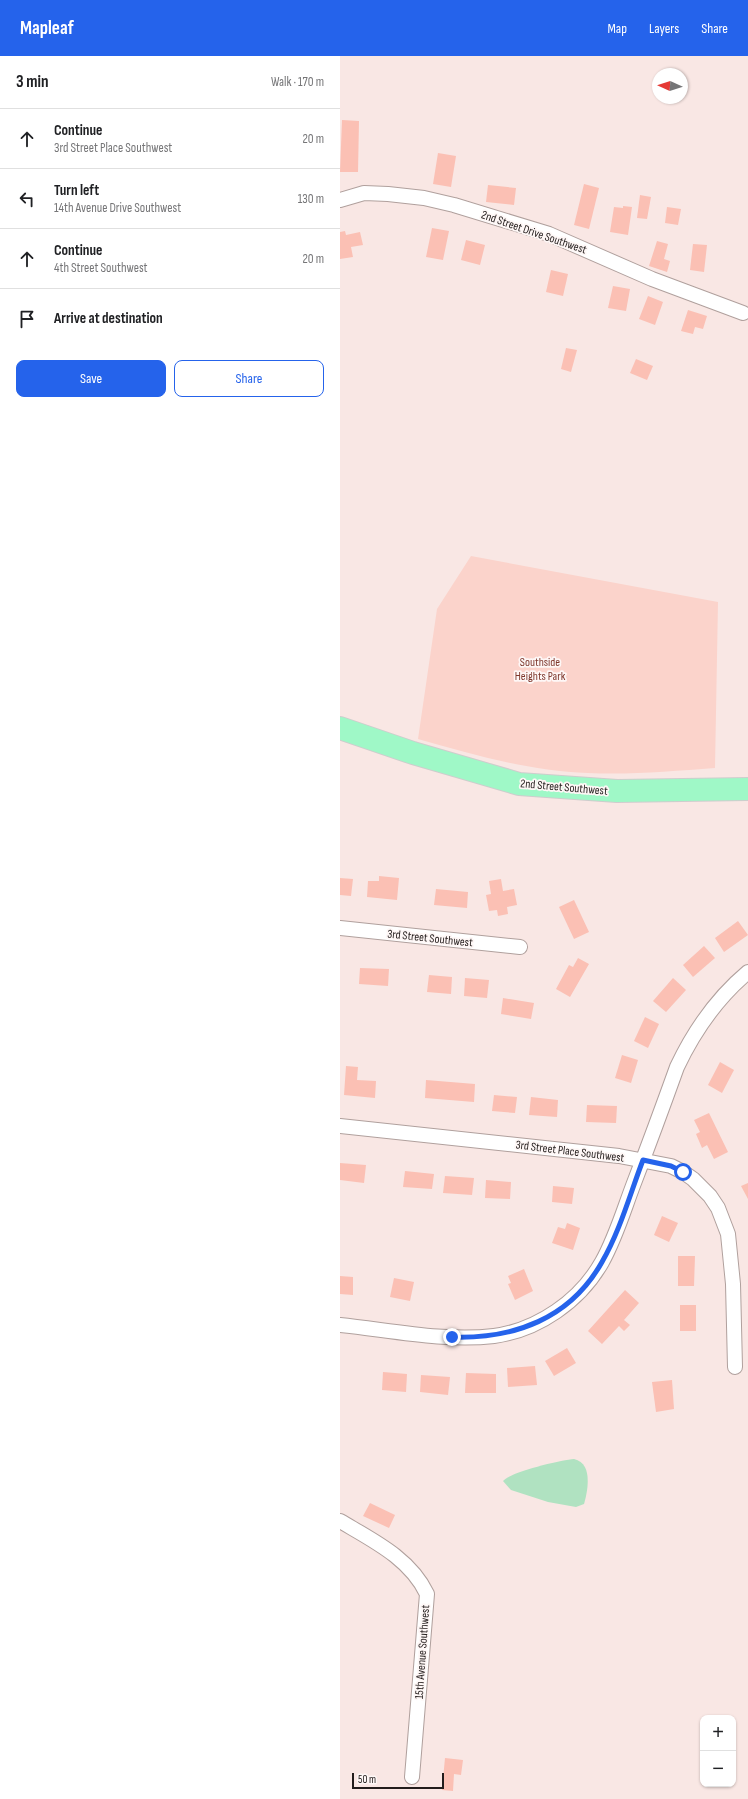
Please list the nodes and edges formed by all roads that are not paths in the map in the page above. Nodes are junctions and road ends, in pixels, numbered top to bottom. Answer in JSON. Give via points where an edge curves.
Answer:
{"nodes":[{"id":1,"x":340,"y":200,"type":"edge"},
{"id":2,"x":743,"y":313,"type":"dead end"},
{"id":3,"x":340,"y":728,"type":"edge"},
{"id":4,"x":748,"y":790,"type":"edge"},
{"id":5,"x":340,"y":928,"type":"edge"},
{"id":6,"x":520,"y":947,"type":"dead end"},
{"id":7,"x":748,"y":972,"type":"edge"},
{"id":8,"x":340,"y":1126,"type":"edge"},
{"id":9,"x":643,"y":1160,"type":"junction"},
{"id":10,"x":340,"y":1325,"type":"edge"},
{"id":11,"x":735,"y":1368,"type":"dead end"},
{"id":12,"x":340,"y":1521,"type":"edge"},
{"id":13,"x":412,"y":1777,"type":"dead end"}],
"edges":[{"from":1,"to":2,"type":"street","name":"2nd Street Drive Southwest","via":[[364,193],[388,194],[418,197],[454,206],[549,234],[652,279]]},
{"from":3,"to":4,"type":"main road","name":"2nd Street Southwest","via":[[519,784],[617,791]]},
{"from":5,"to":6,"type":"street","name":"3rd Street Southwest"},
{"from":7,"to":9,"type":"street","via":[[718,1002],[685,1049]]},
{"from":8,"to":9,"type":"street","name":"3rd Street Place Southwest"},
{"from":9,"to":10,"type":"street","via":[[610,1246],[592,1278],[573,1298],[541,1321],[520,1330],[492,1336],[452,1337]]},
{"from":9,"to":11,"type":"street","name":"3rd Street Place Southwest","via":[[671,1166],[693,1179],[710,1196],[724,1221],[731,1248]]},
{"from":12,"to":13,"type":"street","name":"15th Avenue Southwest","via":[[406,1564],[415,1573],[427,1594]]}]}
